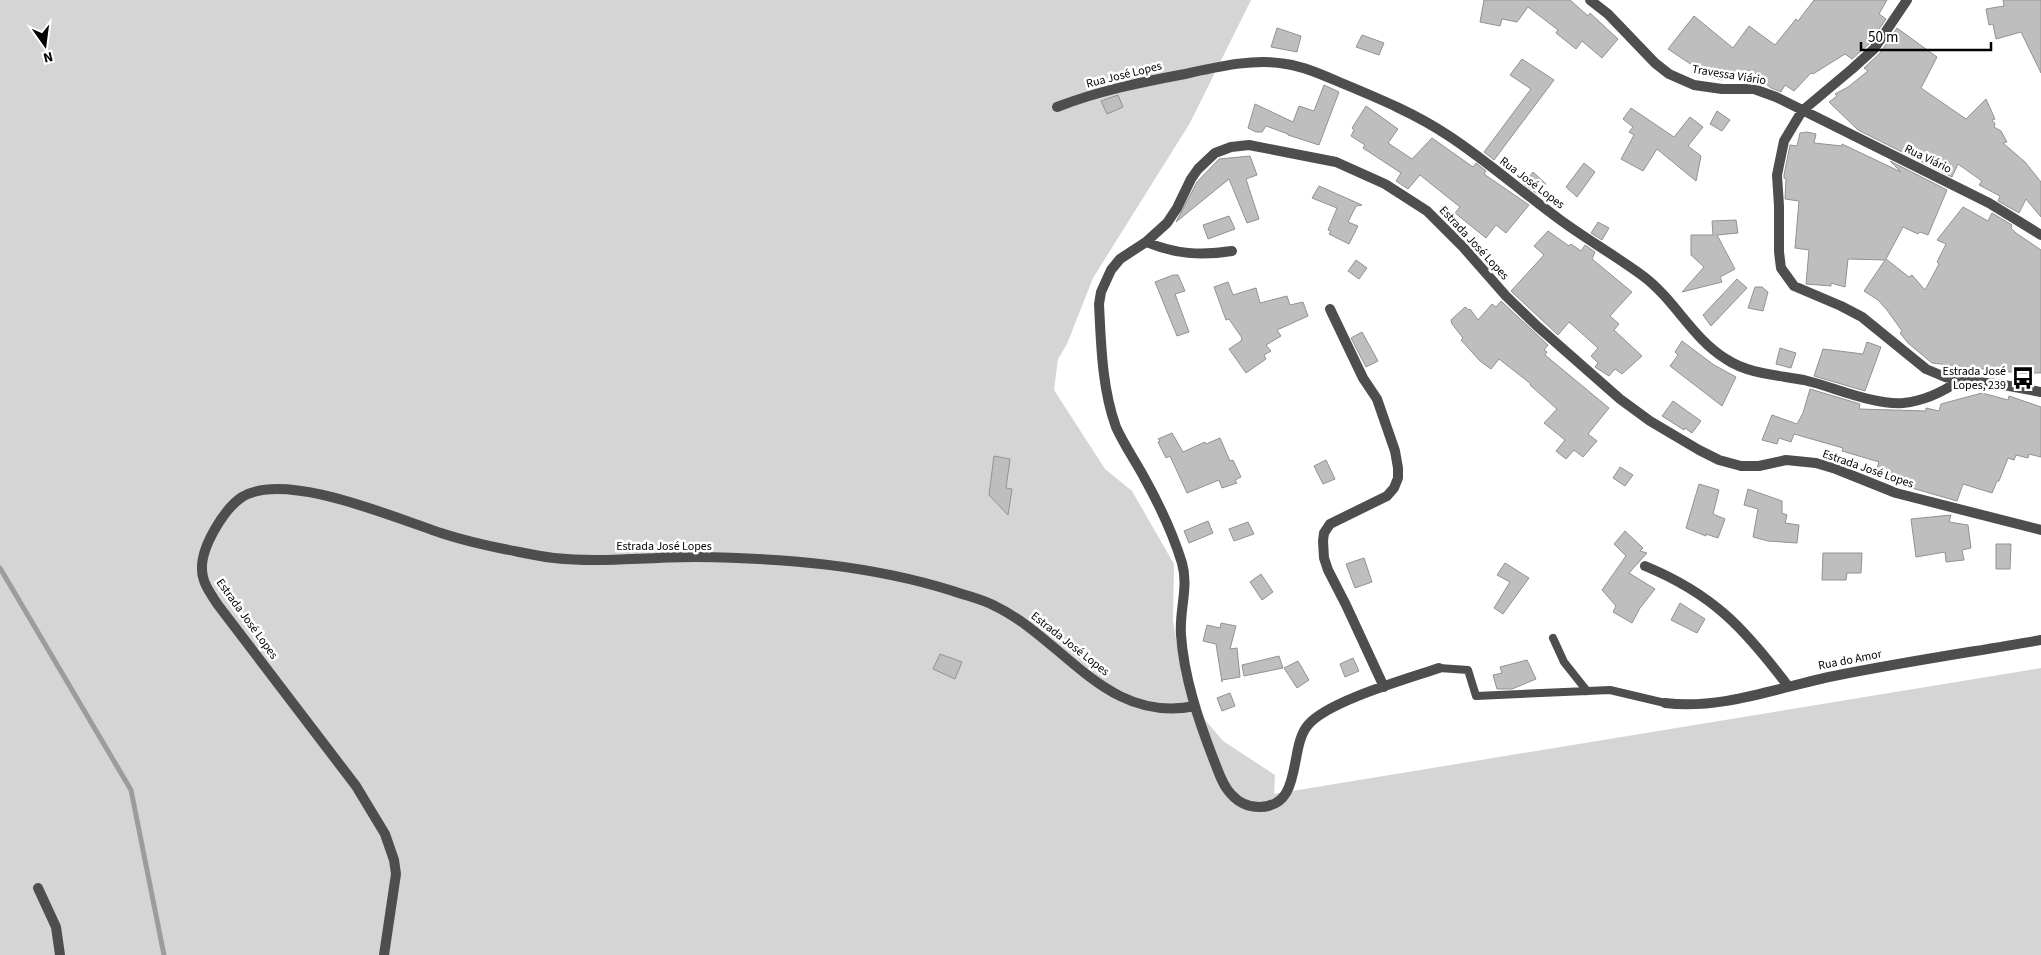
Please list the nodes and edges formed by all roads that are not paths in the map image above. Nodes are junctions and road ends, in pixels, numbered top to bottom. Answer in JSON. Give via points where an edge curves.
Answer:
{"nodes":[{"id":1,"x":1590,"y":0,"type":"edge"},
{"id":2,"x":1907,"y":0,"type":"edge"},
{"id":3,"x":1056,"y":107,"type":"dead end"},
{"id":4,"x":1802,"y":111,"type":"junction"},
{"id":5,"x":2041,"y":235,"type":"edge"},
{"id":6,"x":1146,"y":242,"type":"junction"},
{"id":7,"x":1232,"y":251,"type":"dead end"},
{"id":8,"x":1330,"y":309,"type":"dead end"},
{"id":9,"x":1960,"y":380,"type":"junction"},
{"id":10,"x":2041,"y":392,"type":"edge"},
{"id":11,"x":2041,"y":530,"type":"edge"},
{"id":12,"x":1645,"y":566,"type":"dead end"},
{"id":13,"x":1553,"y":638,"type":"dead end"},
{"id":14,"x":2041,"y":640,"type":"edge"},
{"id":15,"x":1439,"y":668,"type":"joint"},
{"id":16,"x":1788,"y":686,"type":"junction"},
{"id":17,"x":1384,"y":687,"type":"junction"},
{"id":18,"x":1587,"y":691,"type":"junction"},
{"id":19,"x":1665,"y":703,"type":"joint"},
{"id":20,"x":1195,"y":706,"type":"junction"},
{"id":21,"x":38,"y":888,"type":"dead end"},
{"id":22,"x":60,"y":955,"type":"edge"},
{"id":23,"x":384,"y":955,"type":"edge"}],
"edges":[{"from":1,"to":4,"type":"street","name":"Travessa Viário","via":[[1669,74],[1694,85],[1754,89]]},
{"from":2,"to":4,"type":"street","via":[[1874,48]]},
{"from":3,"to":9,"type":"street","name":"Rua José Lopes","via":[[1130,85],[1234,64],[1268,62],[1312,71],[1402,108],[1449,136],[1565,224],[1643,276],[1699,337],[1738,366],[1902,403],[1938,394]]},
{"from":4,"to":5,"type":"street","name":"Rua Viário","via":[[1989,203]]},
{"from":4,"to":9,"type":"street","via":[[1784,140],[1778,169],[1779,252],[1786,277],[1794,286],[1862,317],[1926,369]]},
{"from":6,"to":7,"type":"street","via":[[1189,254]]},
{"from":6,"to":11,"type":"street","name":"Estrada José Lopes","via":[[1177,208],[1198,169],[1216,153],[1249,145],[1336,162],[1379,181],[1427,211],[1537,326],[1620,399],[1692,447],[1733,464],[1759,466],[1786,460],[1816,464],[1896,493]]},
{"from":6,"to":20,"type":"street","name":"Estrada José Lopes","via":[[1120,259],[1106,279],[1100,304],[1102,350],[1108,399],[1117,428],[1166,520],[1182,564],[1185,582],[1181,634]]},
{"from":8,"to":17,"type":"street","via":[[1377,400],[1398,468],[1398,478],[1387,496],[1330,524],[1322,540],[1328,570]]},
{"from":9,"to":10,"type":"street"},
{"from":12,"to":16,"type":"street","via":[[1688,586],[1712,603],[1756,644]]},
{"from":13,"to":18,"type":"lane","via":[[1564,662]]},
{"from":14,"to":16,"type":"street","name":"Rua do Amor"},
{"from":15,"to":17,"type":"street"},
{"from":15,"to":18,"type":"lane","via":[[1468,670],[1476,696]]},
{"from":16,"to":19,"type":"street","name":"Rua do Amor","via":[[1713,702]]},
{"from":17,"to":20,"type":"street","via":[[1330,709],[1307,726],[1301,735],[1287,791],[1270,806],[1243,804],[1230,794]]},
{"from":18,"to":19,"type":"lane","via":[[1610,690]]},
{"from":20,"to":23,"type":"street","name":"Estrada José Lopes","via":[[1171,710],[1153,708],[1115,694],[1012,616],[979,599],[921,581],[840,566],[766,559],[555,558],[464,540],[330,497],[265,488],[233,503],[223,516],[205,552],[204,580],[218,604],[360,792],[385,834],[396,874]]},
{"from":21,"to":22,"type":"street","via":[[56,927]]}]}
